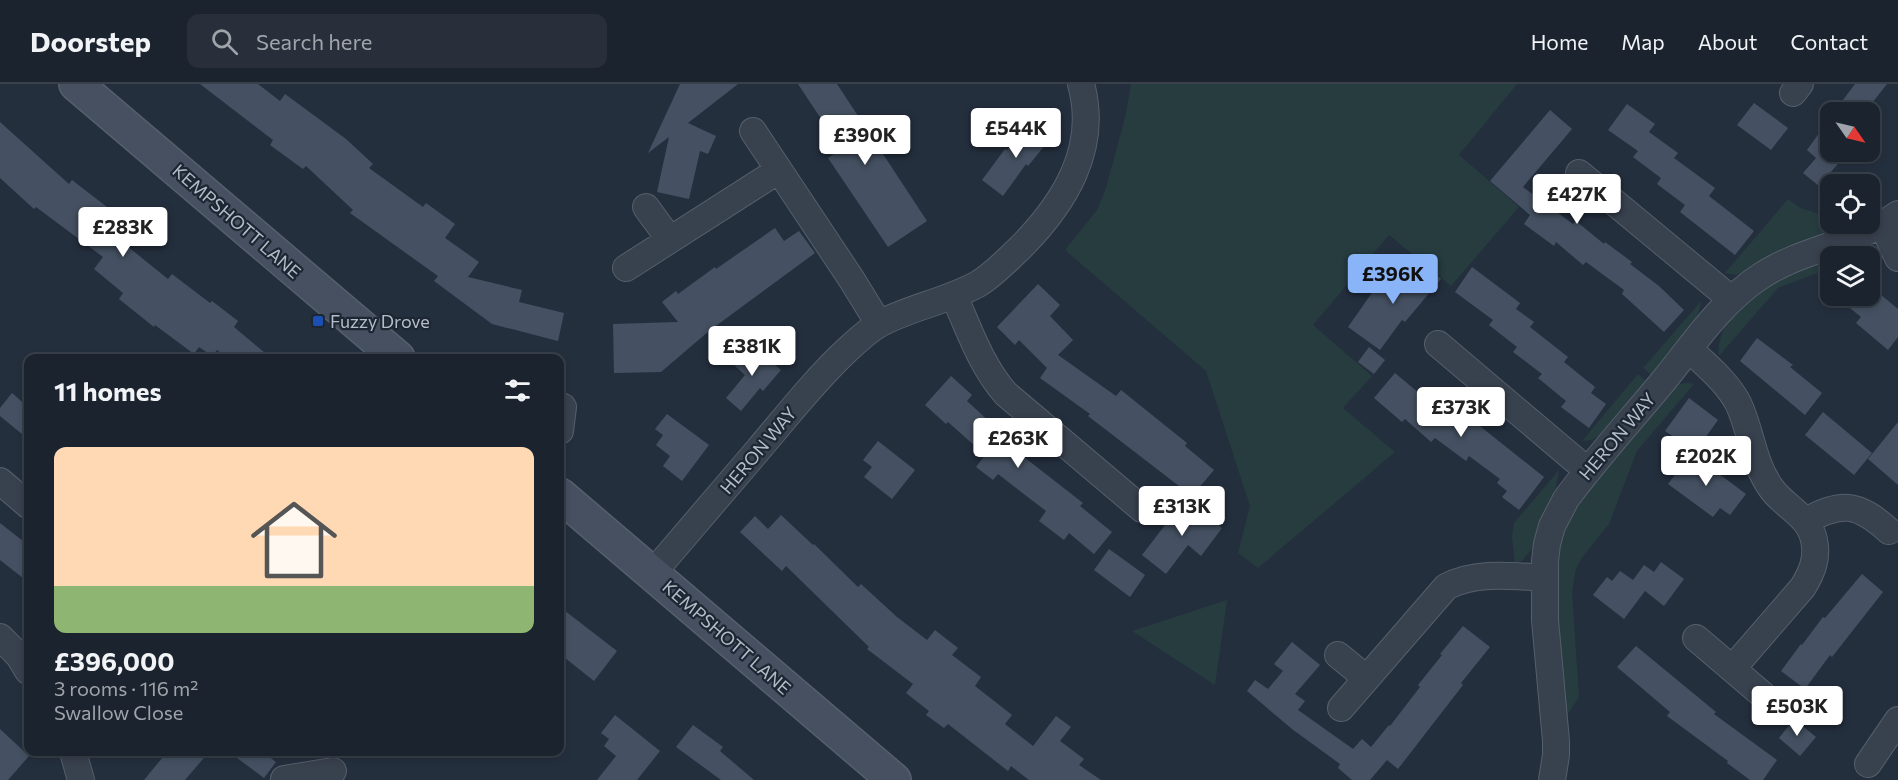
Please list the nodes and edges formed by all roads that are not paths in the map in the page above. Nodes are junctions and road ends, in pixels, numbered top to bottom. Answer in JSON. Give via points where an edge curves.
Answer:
{"nodes":[{"id":1,"x":76,"y":84,"type":"edge"},
{"id":2,"x":1081,"y":84,"type":"edge"},
{"id":3,"x":753,"y":131,"type":"dead end"},
{"id":4,"x":779,"y":170,"type":"junction"},
{"id":5,"x":1579,"y":172,"type":"dead end"},
{"id":6,"x":646,"y":207,"type":"dead end"},
{"id":7,"x":1890,"y":219,"type":"edge"},
{"id":8,"x":670,"y":240,"type":"junction"},
{"id":9,"x":1898,"y":258,"type":"edge"},
{"id":10,"x":626,"y":268,"type":"dead end"},
{"id":11,"x":954,"y":296,"type":"junction"},
{"id":12,"x":1731,"y":299,"type":"junction"},
{"id":13,"x":879,"y":324,"type":"junction"},
{"id":14,"x":1438,"y":344,"type":"dead end"},
{"id":15,"x":1689,"y":349,"type":"junction"},
{"id":16,"x":393,"y":354,"type":"edge"},
{"id":17,"x":1588,"y":471,"type":"junction"},
{"id":18,"x":564,"y":498,"type":"edge"},
{"id":19,"x":1142,"y":509,"type":"dead end"},
{"id":20,"x":1806,"y":521,"type":"junction"},
{"id":21,"x":1889,"y":531,"type":"dead end"},
{"id":22,"x":652,"y":574,"type":"junction"},
{"id":23,"x":1545,"y":578,"type":"junction"},
{"id":24,"x":0,"y":636,"type":"edge"},
{"id":25,"x":1696,"y":639,"type":"dead end"},
{"id":26,"x":1338,"y":655,"type":"dead end"},
{"id":27,"x":24,"y":664,"type":"edge"},
{"id":28,"x":1732,"y":669,"type":"junction"},
{"id":29,"x":1366,"y":678,"type":"junction"},
{"id":30,"x":1764,"y":696,"type":"dead end"},
{"id":31,"x":1341,"y":708,"type":"dead end"},
{"id":32,"x":1894,"y":734,"type":"edge"},
{"id":33,"x":74,"y":756,"type":"edge"},
{"id":34,"x":1868,"y":765,"type":"dead end"},
{"id":35,"x":330,"y":767,"type":"edge"},
{"id":36,"x":284,"y":779,"type":"edge"},
{"id":37,"x":81,"y":780,"type":"edge"},
{"id":38,"x":894,"y":780,"type":"edge"},
{"id":39,"x":1552,"y":780,"type":"edge"}],
"edges":[{"from":1,"to":16,"type":"street","name":"KEMPSHOTT LANE"},
{"from":2,"to":11,"type":"street","name":"HERON WAY","via":[[1085,141],[1069,187],[1012,256],[981,282]]},
{"from":3,"to":4,"type":"street"},
{"from":4,"to":8,"type":"street"},
{"from":4,"to":13,"type":"street"},
{"from":5,"to":12,"type":"street"},
{"from":6,"to":8,"type":"street"},
{"from":7,"to":9,"type":"street"},
{"from":7,"to":12,"type":"street","name":"HERON WAY","via":[[1773,268]]},
{"from":8,"to":10,"type":"street"},
{"from":11,"to":13,"type":"street","name":"HERON WAY"},
{"from":11,"to":19,"type":"street","via":[[987,368],[1006,394]]},
{"from":12,"to":15,"type":"street","name":"HERON WAY"},
{"from":13,"to":22,"type":"street","name":"HERON WAY","via":[[817,381]]},
{"from":14,"to":17,"type":"street"},
{"from":15,"to":17,"type":"street","name":"HERON WAY"},
{"from":15,"to":20,"type":"street","via":[[1733,394],[1767,480],[1777,496]]},
{"from":17,"to":23,"type":"street","name":"HERON WAY","via":[[1558,512],[1547,544]]},
{"from":18,"to":22,"type":"street","name":"KEMPSHOTT LANE"},
{"from":20,"to":21,"type":"street","via":[[1830,509],[1851,507],[1868,514]]},
{"from":20,"to":28,"type":"street","via":[[1816,550],[1811,573]]},
{"from":22,"to":38,"type":"street","name":"KEMPSHOTT LANE"},
{"from":23,"to":29,"type":"street","via":[[1480,578],[1446,587]]},
{"from":23,"to":39,"type":"street","name":"HERON WAY","via":[[1556,741]]},
{"from":24,"to":27,"type":"street"},
{"from":25,"to":28,"type":"street"},
{"from":26,"to":29,"type":"street"},
{"from":28,"to":30,"type":"street"},
{"from":29,"to":31,"type":"street"},
{"from":32,"to":34,"type":"street"},
{"from":33,"to":37,"type":"street"},
{"from":35,"to":36,"type":"street"}]}
